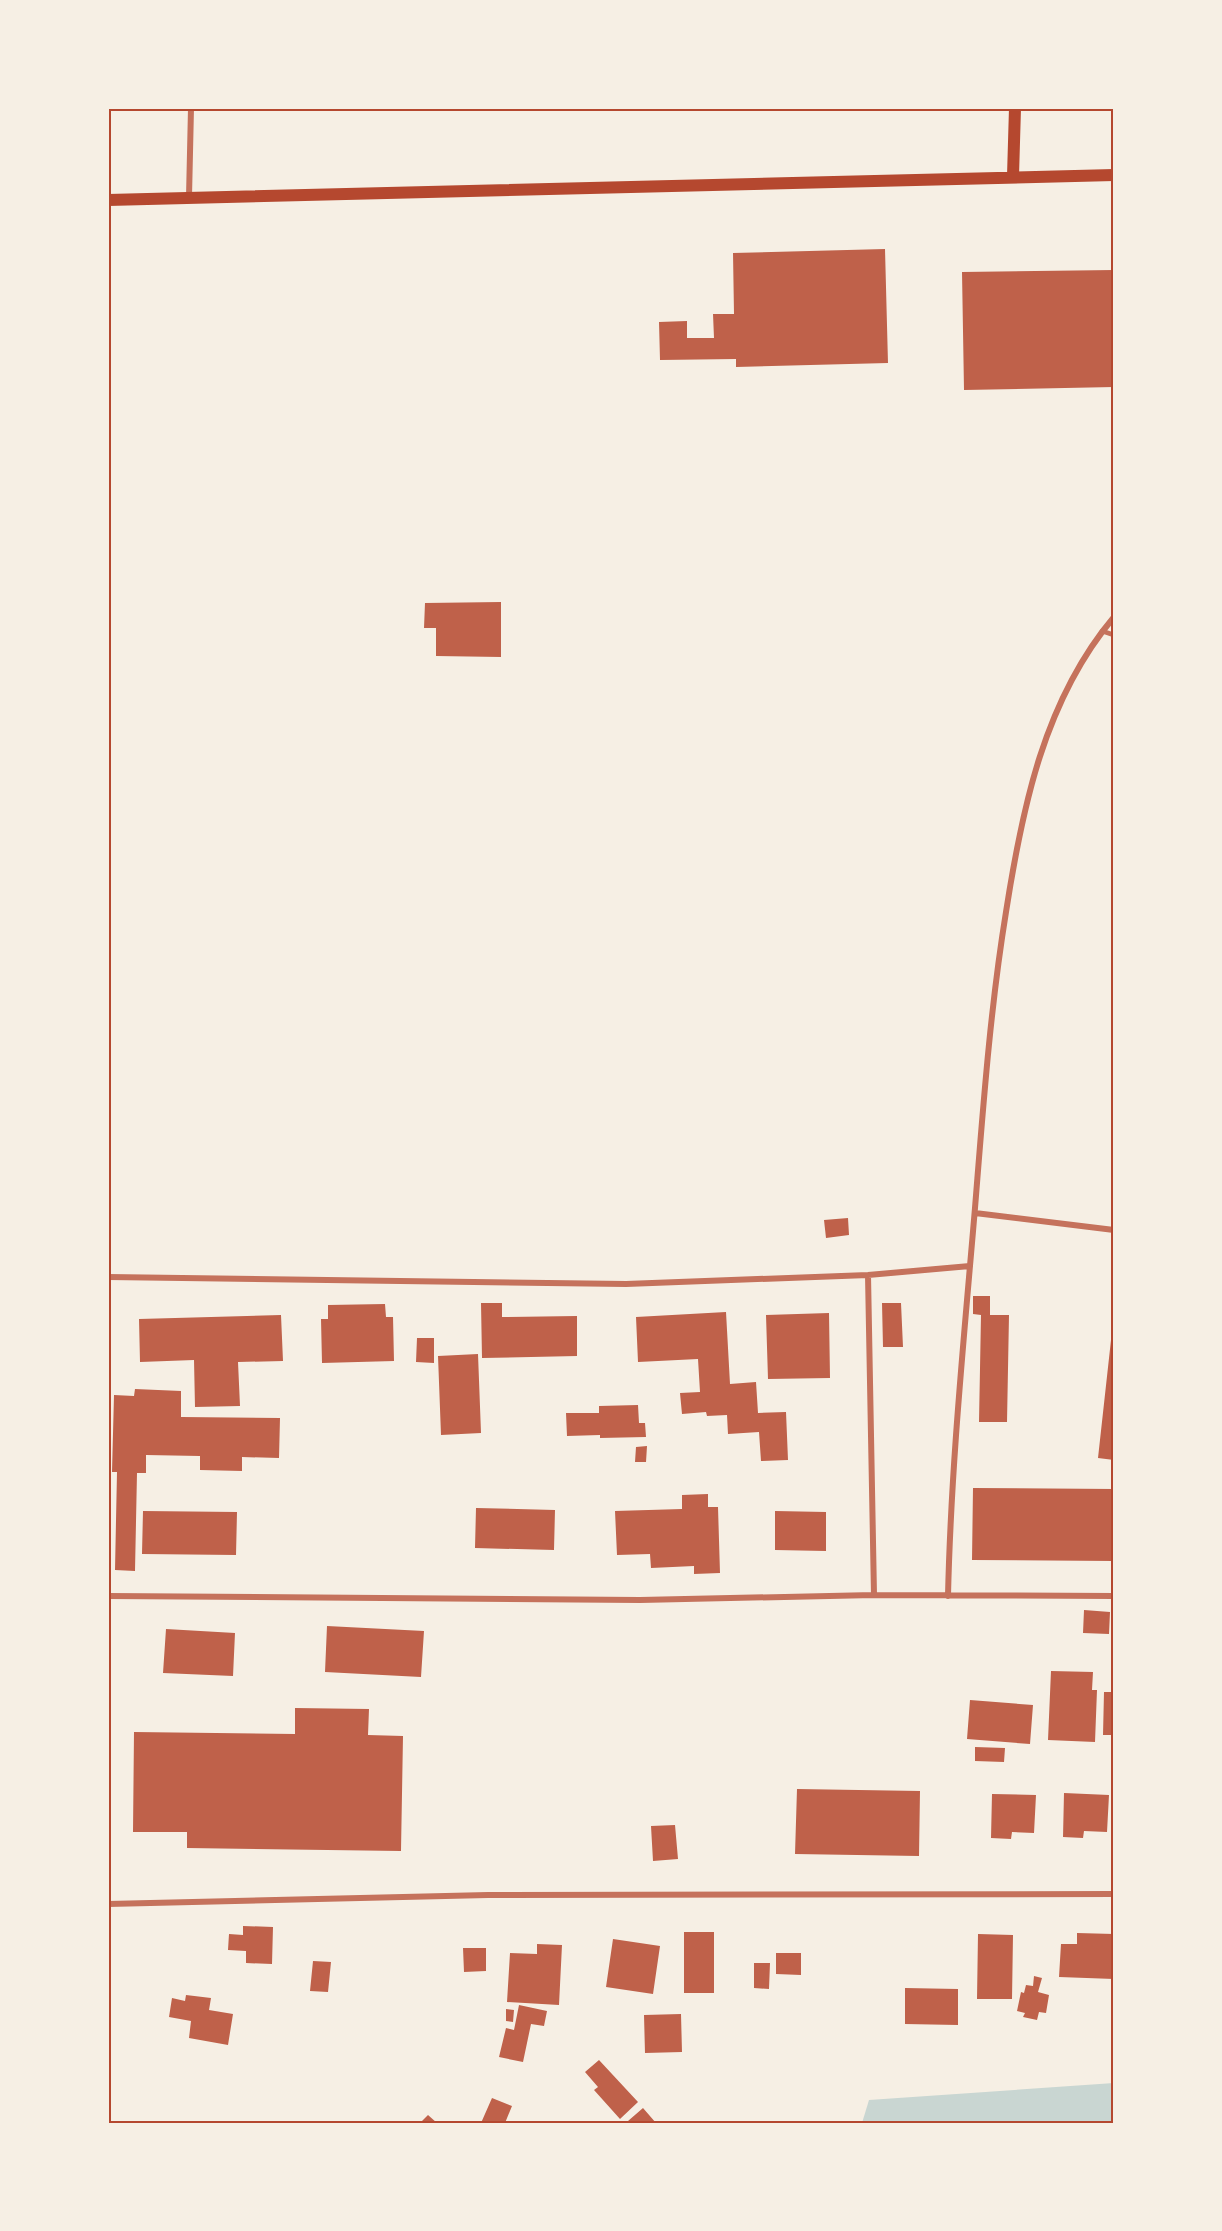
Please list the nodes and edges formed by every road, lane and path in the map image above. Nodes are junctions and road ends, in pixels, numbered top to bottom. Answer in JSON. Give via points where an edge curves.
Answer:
{"nodes":[{"id":1,"x":191,"y":108,"type":"edge"},
{"id":2,"x":1016,"y":108,"type":"edge"},
{"id":3,"x":1114,"y":175,"type":"edge"},
{"id":4,"x":1013,"y":176,"type":"junction"},
{"id":5,"x":189,"y":199,"type":"junction"},
{"id":6,"x":108,"y":200,"type":"edge"},
{"id":7,"x":1114,"y":617,"type":"edge"},
{"id":8,"x":1102,"y":631,"type":"junction"},
{"id":9,"x":1114,"y":635,"type":"edge"},
{"id":10,"x":975,"y":1213,"type":"junction"},
{"id":11,"x":1114,"y":1230,"type":"edge"},
{"id":12,"x":970,"y":1266,"type":"junction"},
{"id":13,"x":868,"y":1275,"type":"junction"},
{"id":14,"x":108,"y":1277,"type":"edge"},
{"id":15,"x":874,"y":1595,"type":"junction"},
{"id":16,"x":108,"y":1596,"type":"edge"},
{"id":17,"x":948,"y":1596,"type":"junction"},
{"id":18,"x":1114,"y":1596,"type":"edge"},
{"id":19,"x":1114,"y":1894,"type":"edge"},
{"id":20,"x":108,"y":1904,"type":"edge"}],
"edges":[{"from":1,"to":5,"type":"street"},
{"from":2,"to":4,"type":"main road"},
{"from":3,"to":4,"type":"main road"},
{"from":4,"to":5,"type":"main road"},
{"from":5,"to":6,"type":"main road"},
{"from":7,"to":8,"type":"street"},
{"from":8,"to":9,"type":"lane"},
{"from":8,"to":10,"type":"street","via":[[1066,692],[1035,765],[1016,846],[994,988]]},
{"from":10,"to":11,"type":"street"},
{"from":10,"to":12,"type":"street"},
{"from":12,"to":13,"type":"street"},
{"from":12,"to":17,"type":"street","via":[[950,1496]]},
{"from":13,"to":14,"type":"street","via":[[626,1284]]},
{"from":13,"to":15,"type":"street"},
{"from":15,"to":16,"type":"street","via":[[640,1600]]},
{"from":15,"to":17,"type":"street"},
{"from":17,"to":18,"type":"street"},
{"from":19,"to":20,"type":"street","via":[[488,1895]]}]}
